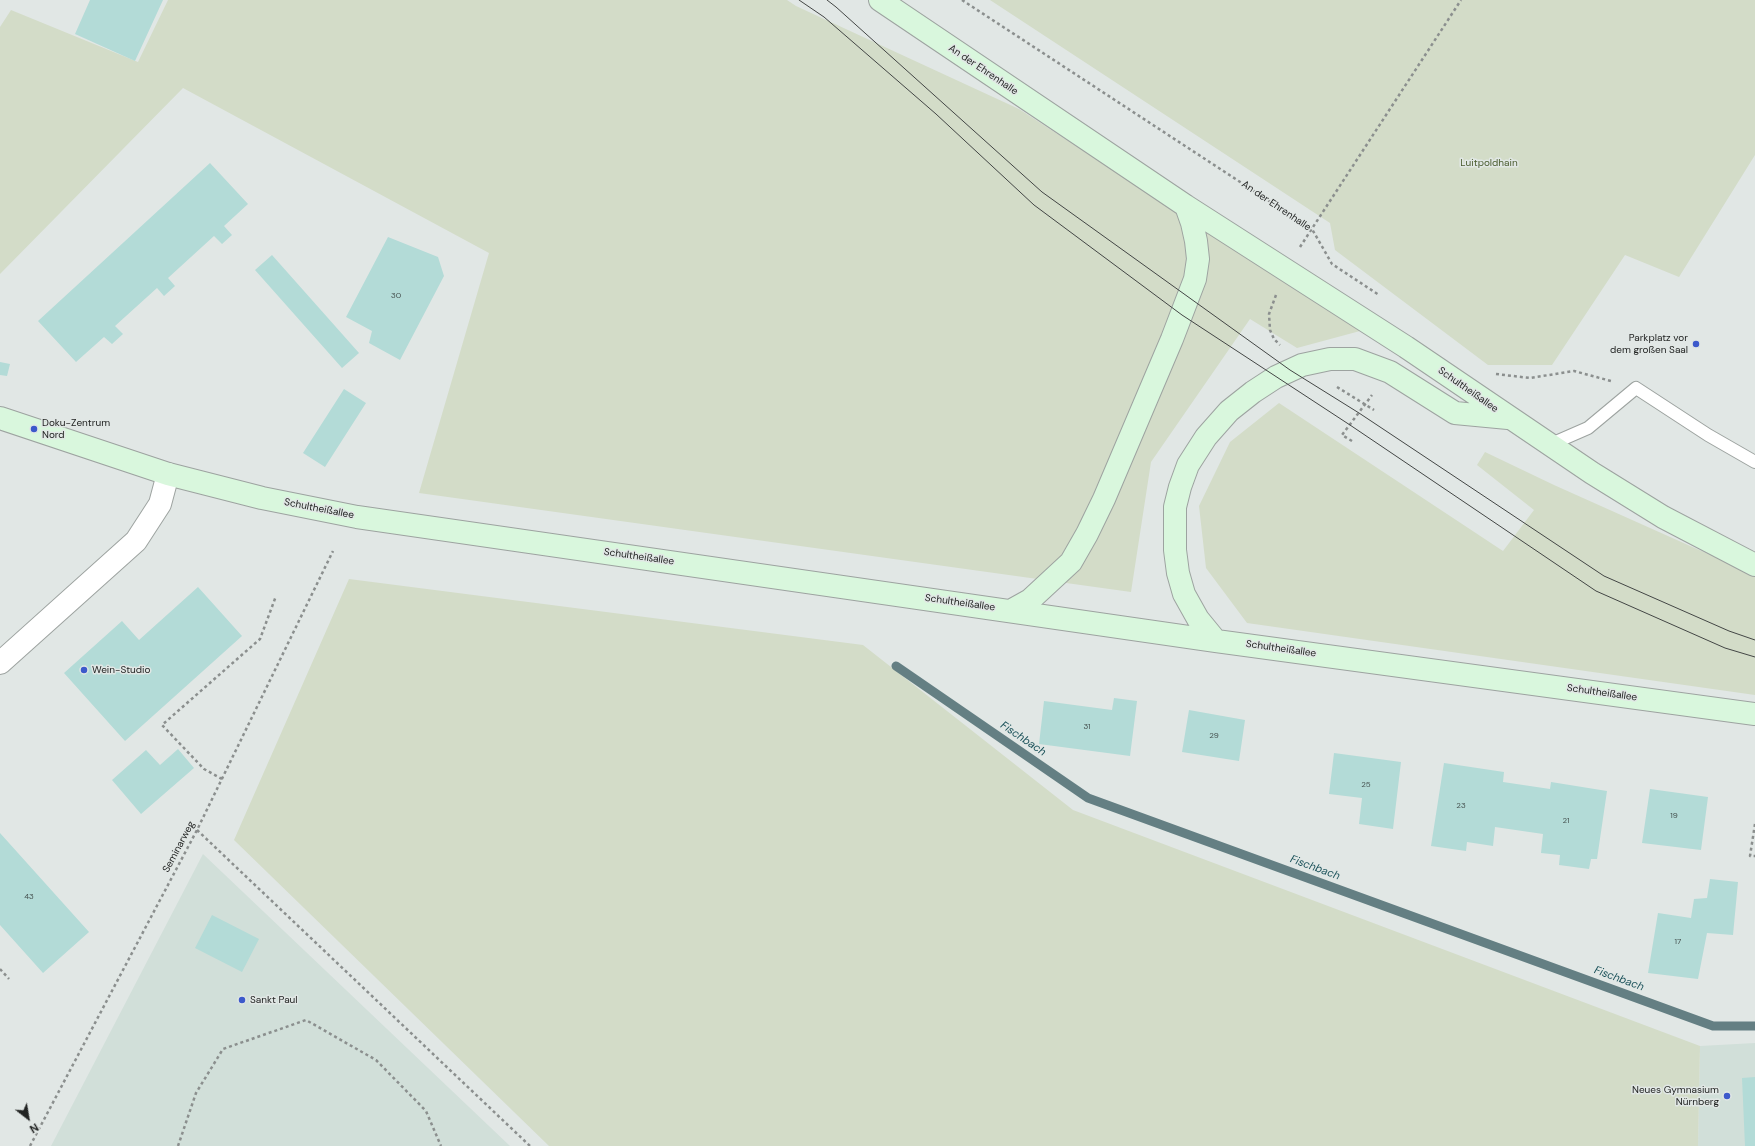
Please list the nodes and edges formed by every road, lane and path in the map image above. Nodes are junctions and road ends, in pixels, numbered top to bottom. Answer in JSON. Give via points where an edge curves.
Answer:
{"nodes":[{"id":1,"x":880,"y":0,"type":"edge"},
{"id":2,"x":962,"y":0,"type":"edge"},
{"id":3,"x":1461,"y":0,"type":"edge"},
{"id":4,"x":1186,"y":206,"type":"junction"},
{"id":5,"x":1312,"y":229,"type":"junction"},
{"id":6,"x":1286,"y":269,"type":"junction"},
{"id":7,"x":1384,"y":299,"type":"dead end"},
{"id":8,"x":1302,"y":365,"type":"junction"},
{"id":9,"x":1491,"y":370,"type":"dead end"},
{"id":10,"x":1636,"y":388,"type":"junction"},
{"id":11,"x":1374,"y":410,"type":"dead end"},
{"id":12,"x":0,"y":418,"type":"edge"},
{"id":13,"x":1509,"y":418,"type":"junction"},
{"id":14,"x":1549,"y":445,"type":"junction"},
{"id":15,"x":1755,"y":462,"type":"edge"},
{"id":16,"x":168,"y":474,"type":"junction"},
{"id":17,"x":333,"y":551,"type":"dead end"},
{"id":18,"x":1755,"y":565,"type":"edge"},
{"id":19,"x":276,"y":596,"type":"dead end"},
{"id":20,"x":1012,"y":610,"type":"junction"},
{"id":21,"x":1216,"y":641,"type":"junction"},
{"id":22,"x":0,"y":663,"type":"edge"},
{"id":23,"x":1755,"y":714,"type":"edge"},
{"id":24,"x":222,"y":779,"type":"junction"},
{"id":25,"x":1755,"y":824,"type":"edge"},
{"id":26,"x":197,"y":830,"type":"junction"},
{"id":27,"x":1755,"y":856,"type":"edge"},
{"id":28,"x":0,"y":969,"type":"edge"},
{"id":29,"x":9,"y":979,"type":"dead end"},
{"id":30,"x":30,"y":1146,"type":"edge"},
{"id":31,"x":178,"y":1146,"type":"edge"},
{"id":32,"x":441,"y":1146,"type":"edge"},
{"id":33,"x":530,"y":1146,"type":"edge"}],
"edges":[{"from":1,"to":4,"type":"main road","name":"An der Ehrenhalle"},
{"from":2,"to":5,"type":"path","name":"An der Ehrenhalle"},
{"from":3,"to":5,"type":"path"},
{"from":4,"to":6,"type":"main road","name":"Schultheißallee"},
{"from":4,"to":20,"type":"main road","via":[[1196,241],[1198,259],[1195,279],[1104,499],[1071,562],[1030,600]]},
{"from":5,"to":6,"type":"path"},
{"from":5,"to":7,"type":"path","name":"An der Ehrenhalle","via":[[1332,264]]},
{"from":6,"to":8,"type":"path","via":[[1269,314],[1270,330],[1274,339]]},
{"from":6,"to":13,"type":"main road","name":"Schultheißallee"},
{"from":8,"to":11,"type":"path"},
{"from":8,"to":13,"type":"main road","via":[[1330,359],[1355,359],[1390,372],[1455,413]]},
{"from":8,"to":21,"type":"main road","via":[[1276,377],[1229,411],[1206,437],[1188,465],[1180,487],[1175,507],[1174,530],[1178,573],[1190,607]]},
{"from":9,"to":10,"type":"path","via":[[1497,375],[1530,378],[1574,371]]},
{"from":10,"to":14,"type":"lane","via":[[1588,428]]},
{"from":10,"to":15,"type":"lane"},
{"from":12,"to":16,"type":"main road","name":"Schultheißallee"},
{"from":13,"to":14,"type":"main road","name":"Schultheißallee"},
{"from":14,"to":18,"type":"main road","name":"Schultheißallee","via":[[1663,517]]},
{"from":16,"to":20,"type":"main road","name":"Schultheißallee","via":[[255,497],[357,517]]},
{"from":16,"to":22,"type":"street","via":[[160,504],[136,541]]},
{"from":17,"to":24,"type":"path","name":"Seminarweg"},
{"from":19,"to":24,"type":"path","via":[[260,639],[162,725],[204,769]]},
{"from":20,"to":21,"type":"main road","name":"Schultheißallee"},
{"from":21,"to":23,"type":"main road","name":"Schultheißallee"},
{"from":24,"to":26,"type":"path","name":"Seminarweg"},
{"from":25,"to":27,"type":"path","via":[[1750,856]]},
{"from":26,"to":30,"type":"path","name":"Seminarweg"},
{"from":26,"to":33,"type":"path"},
{"from":28,"to":29,"type":"path"},
{"from":31,"to":32,"type":"path","via":[[196,1093],[223,1050],[306,1020],[376,1060],[426,1111]]}]}
